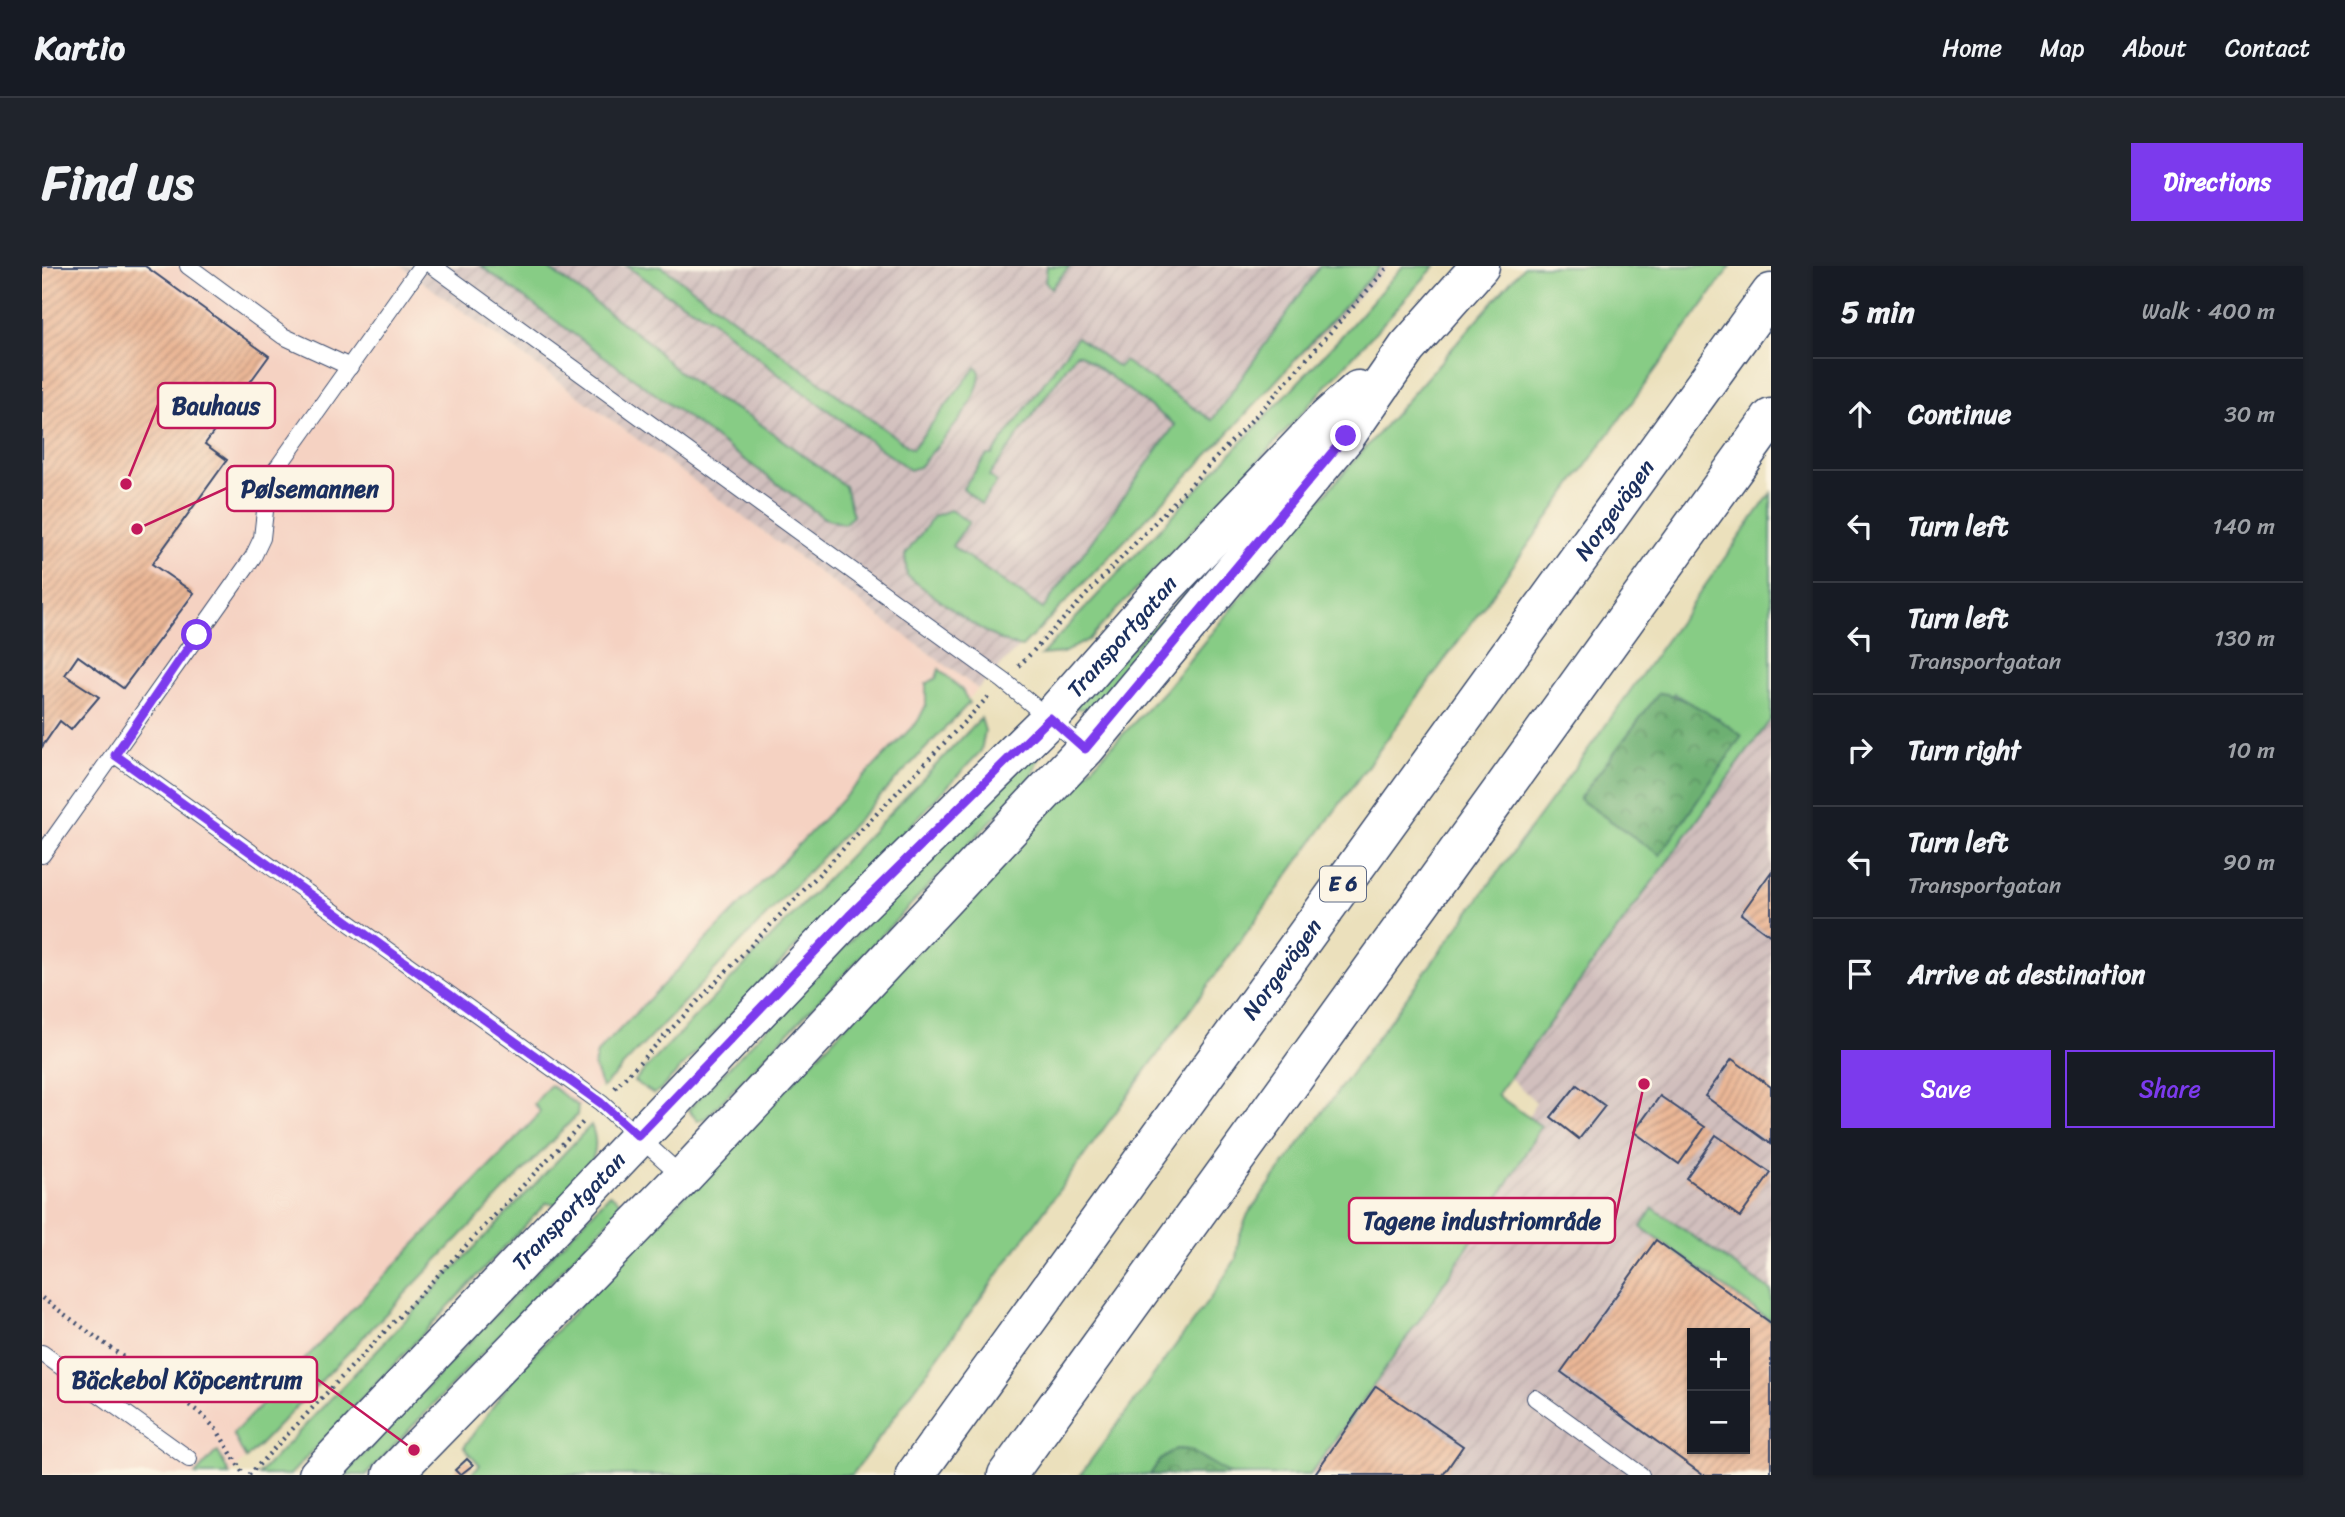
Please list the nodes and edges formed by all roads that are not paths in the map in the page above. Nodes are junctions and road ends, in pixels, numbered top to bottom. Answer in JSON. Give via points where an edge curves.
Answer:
{"nodes":[{"id":1,"x":188,"y":266,"type":"edge"},
{"id":2,"x":421,"y":266,"type":"edge"},
{"id":3,"x":433,"y":266,"type":"edge"},
{"id":4,"x":1480,"y":266,"type":"edge"},
{"id":5,"x":1771,"y":293,"type":"edge"},
{"id":6,"x":1407,"y":348,"type":"junction"},
{"id":7,"x":350,"y":367,"type":"junction"},
{"id":8,"x":1771,"y":418,"type":"edge"},
{"id":9,"x":1050,"y":718,"type":"junction"},
{"id":10,"x":1085,"y":749,"type":"junction"},
{"id":11,"x":115,"y":755,"type":"junction"},
{"id":12,"x":42,"y":855,"type":"edge"},
{"id":13,"x":638,"y":1136,"type":"junction"},
{"id":14,"x":683,"y":1177,"type":"junction"},
{"id":15,"x":42,"y":1353,"type":"edge"},
{"id":16,"x":1535,"y":1398,"type":"dead end"},
{"id":17,"x":189,"y":1459,"type":"dead end"},
{"id":18,"x":318,"y":1475,"type":"edge"},
{"id":19,"x":392,"y":1475,"type":"edge"},
{"id":20,"x":915,"y":1475,"type":"edge"},
{"id":21,"x":1007,"y":1475,"type":"edge"},
{"id":22,"x":1641,"y":1475,"type":"edge"}],
"edges":[{"from":1,"to":7,"type":"lane","via":[[284,335]]},
{"from":2,"to":7,"type":"lane"},
{"from":3,"to":9,"type":"lane"},
{"from":4,"to":6,"type":"main road","name":"Transportgatan"},
{"from":5,"to":20,"type":"main road","name":"Norgevägen","number":"E 6"},
{"from":6,"to":9,"type":"main road","name":"Transportgatan","via":[[1325,420],[1168,584]]},
{"from":6,"to":10,"type":"main road","name":"Transportgatan","via":[[1346,436]]},
{"from":7,"to":11,"type":"lane","via":[[268,484],[262,538],[253,557]]},
{"from":8,"to":21,"type":"main road"},
{"from":9,"to":10,"type":"lane"},
{"from":9,"to":13,"type":"main road","name":"Transportgatan","via":[[849,916]]},
{"from":10,"to":14,"type":"main road","name":"Transportgatan"},
{"from":11,"to":12,"type":"lane"},
{"from":11,"to":13,"type":"lane","via":[[601,1103]]},
{"from":13,"to":14,"type":"lane"},
{"from":13,"to":18,"type":"main road","name":"Transportgatan"},
{"from":14,"to":19,"type":"main road","name":"Transportgatan"},
{"from":15,"to":17,"type":"lane"},
{"from":16,"to":22,"type":"lane"}]}
